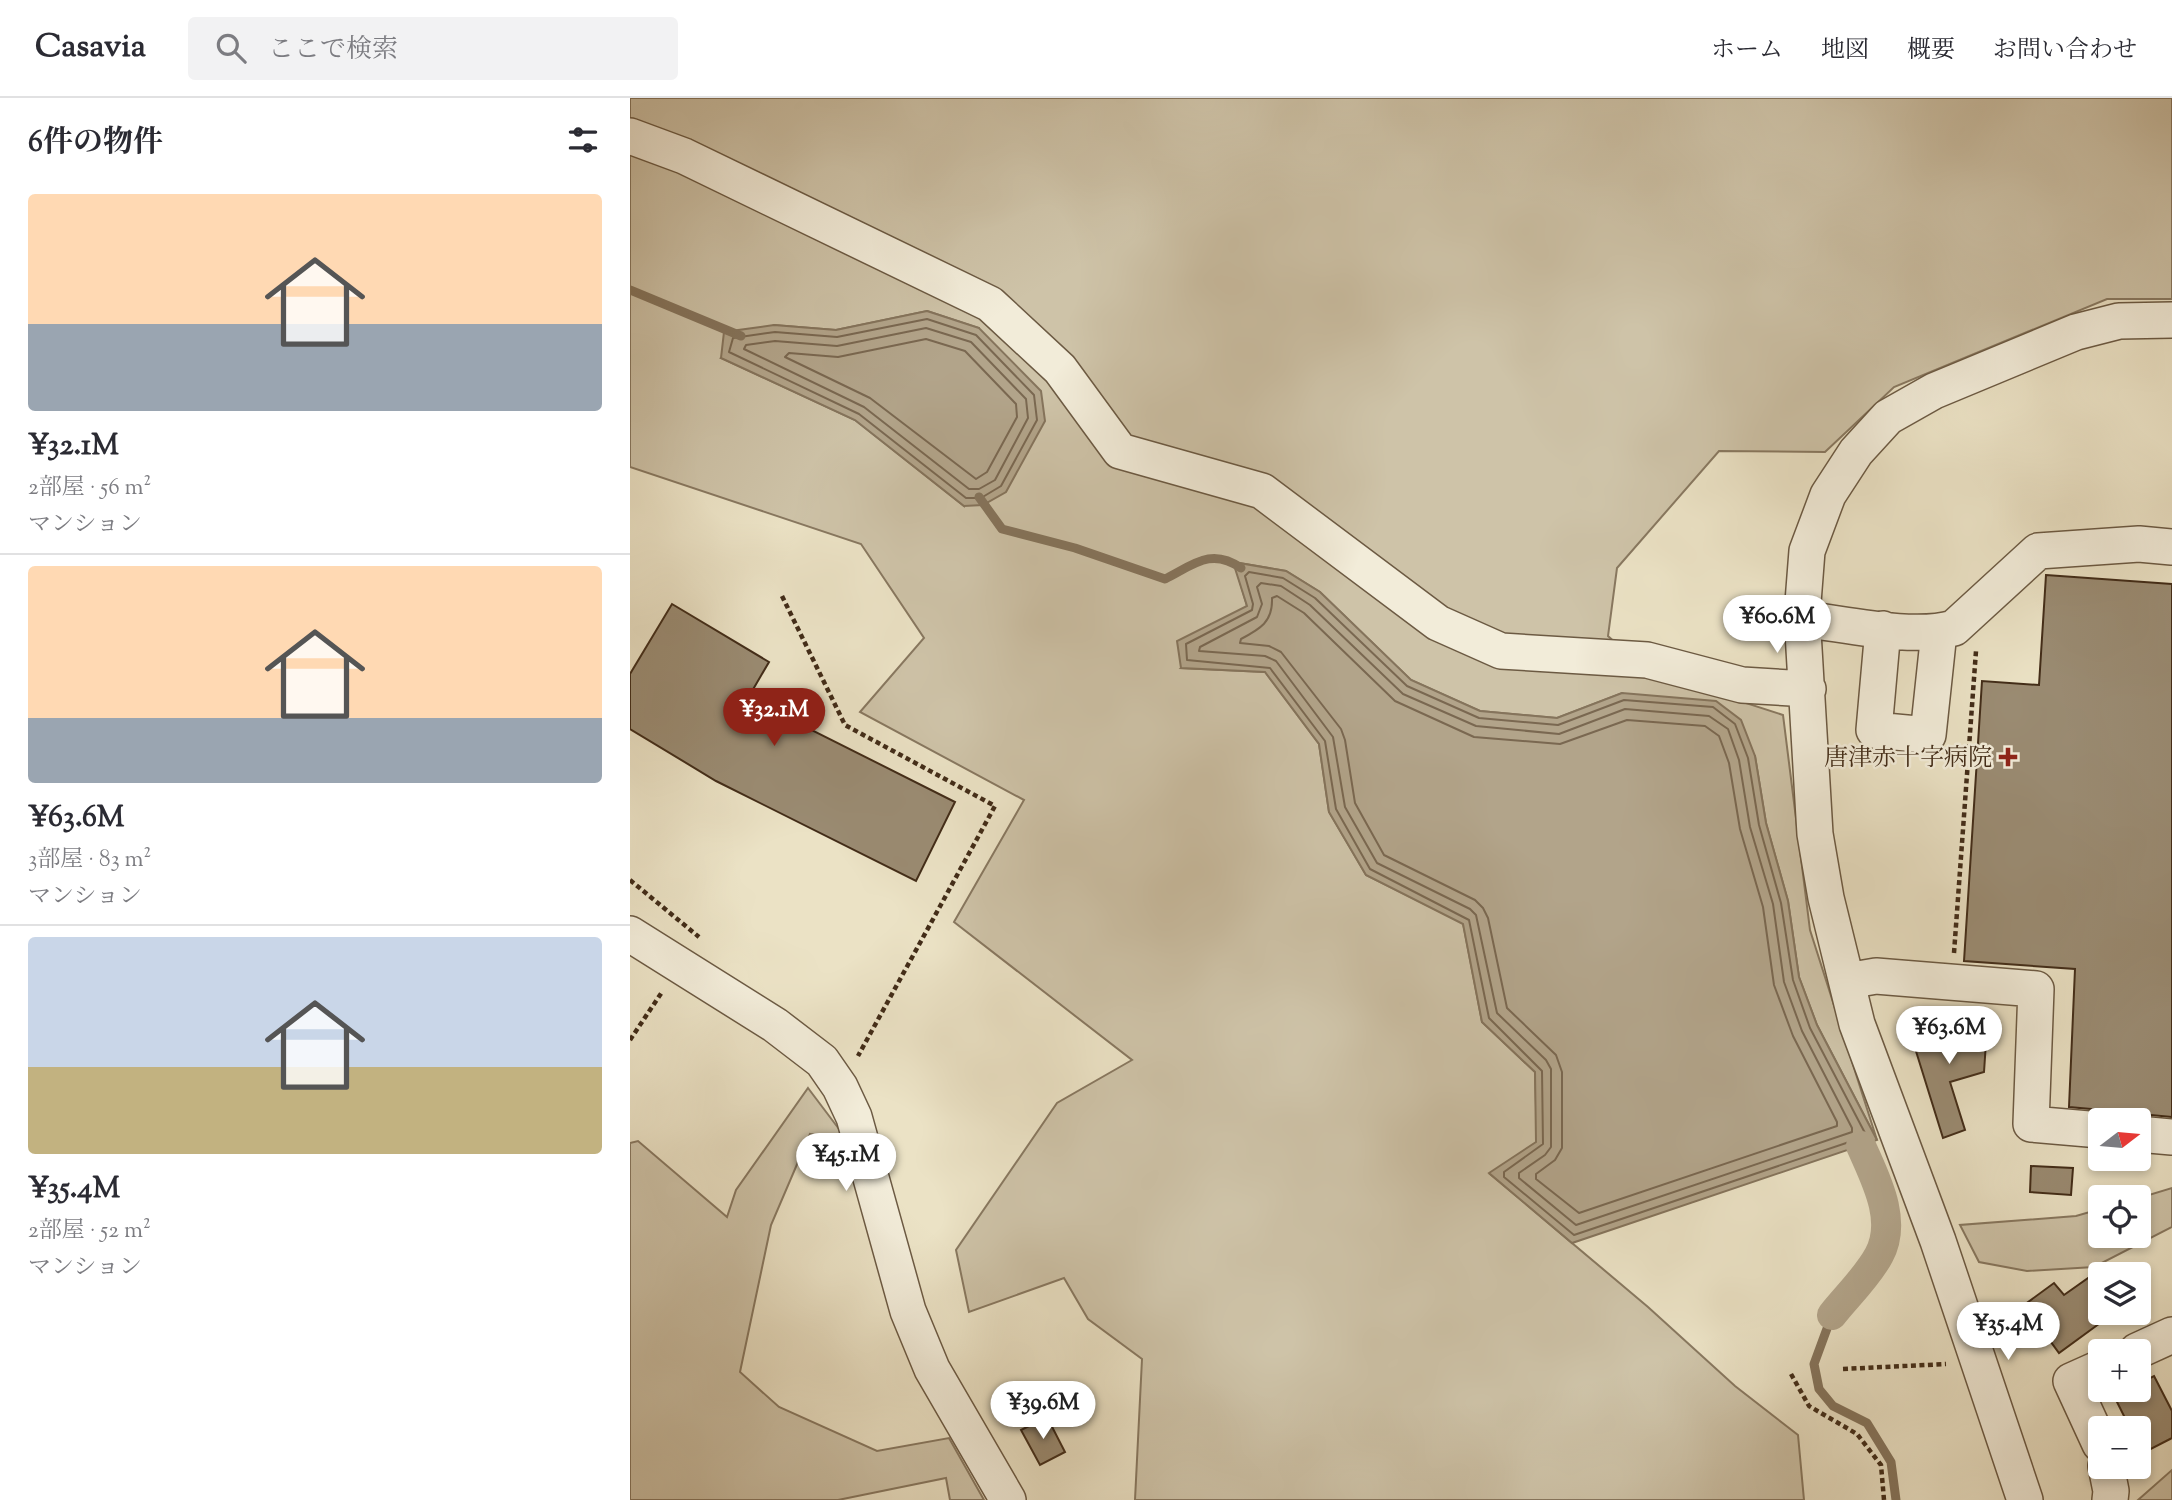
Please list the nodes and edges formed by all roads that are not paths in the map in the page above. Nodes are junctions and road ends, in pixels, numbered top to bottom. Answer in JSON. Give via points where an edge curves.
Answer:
{"nodes":[{"id":1,"x":630,"y":136,"type":"edge"},
{"id":2,"x":2172,"y":320,"type":"edge"},
{"id":3,"x":2172,"y":547,"type":"edge"},
{"id":4,"x":1802,"y":620,"type":"junction"},
{"id":5,"x":1884,"y":629,"type":"junction"},
{"id":6,"x":1939,"y":632,"type":"junction"},
{"id":7,"x":1808,"y":689,"type":"junction"},
{"id":8,"x":630,"y":934,"type":"edge"},
{"id":9,"x":1847,"y":981,"type":"junction"},
{"id":10,"x":2088,"y":1129,"type":"edge"},
{"id":11,"x":2151,"y":1135,"type":"edge"},
{"id":12,"x":2172,"y":1137,"type":"edge"},
{"id":13,"x":2172,"y":1335,"type":"edge"},
{"id":14,"x":2151,"y":1345,"type":"edge"},
{"id":15,"x":2088,"y":1373,"type":"edge"},
{"id":16,"x":2088,"y":1418,"type":"edge"},
{"id":17,"x":2109,"y":1479,"type":"edge"},
{"id":18,"x":1008,"y":1500,"type":"edge"},
{"id":19,"x":2025,"y":1500,"type":"edge"},
{"id":20,"x":2110,"y":1500,"type":"edge"}],
"edges":[{"from":1,"to":7,"type":"street","via":[[684,156],[990,304],[1060,369],[1120,451],[1262,491],[1438,623],[1501,651],[1647,660],[1742,685]]},
{"from":2,"to":4,"type":"street","via":[[2119,321],[2076,332],[1934,390],[1888,417],[1856,452],[1828,495],[1807,551]]},
{"from":3,"to":6,"type":"street","via":[[2139,544],[2038,551],[1954,628]]},
{"from":4,"to":5,"type":"street"},
{"from":4,"to":7,"type":"street"},
{"from":5,"to":6,"type":"street"},
{"from":5,"to":6,"type":"street","via":[[1874,730],[1928,735]]},
{"from":7,"to":9,"type":"street","via":[[1815,834]]},
{"from":8,"to":18,"type":"street","via":[[775,1025],[822,1061],[840,1087],[854,1117],[908,1311],[927,1357]]},
{"from":9,"to":10,"type":"street","via":[[1876,976],[2036,989],[2031,1125]]},
{"from":9,"to":19,"type":"street","via":[[1857,1024],[1938,1241]]},
{"from":11,"to":12,"type":"street"},
{"from":13,"to":14,"type":"street"},
{"from":15,"to":16,"type":"street","via":[[2071,1381]]},
{"from":17,"to":20,"type":"street"}]}
